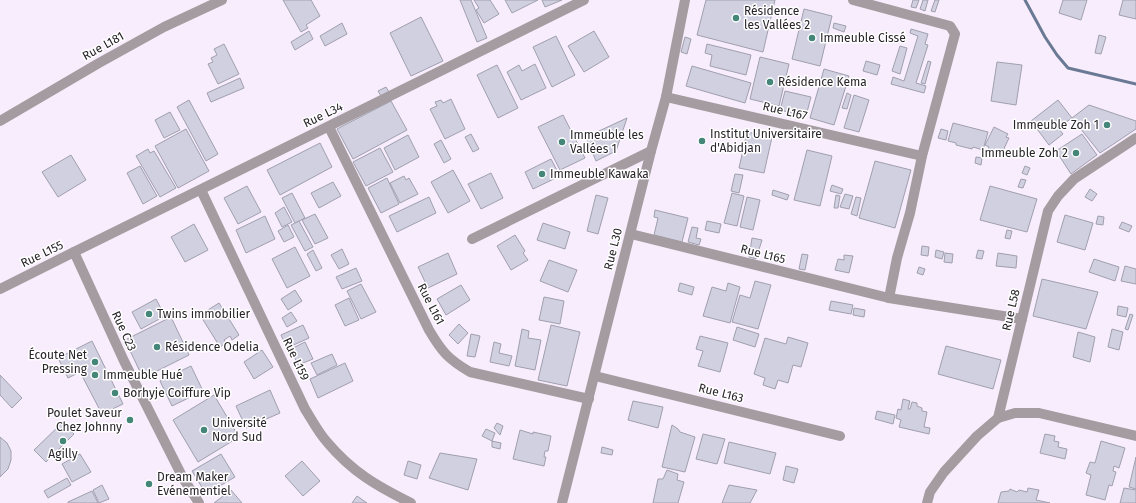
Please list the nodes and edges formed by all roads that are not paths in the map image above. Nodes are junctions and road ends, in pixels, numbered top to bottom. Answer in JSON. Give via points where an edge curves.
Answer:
{"nodes":[{"id":1,"x":222,"y":0,"type":"edge"},
{"id":2,"x":584,"y":0,"type":"edge"},
{"id":3,"x":684,"y":0,"type":"edge"},
{"id":4,"x":853,"y":0,"type":"edge"},
{"id":5,"x":666,"y":97,"type":"junction"},
{"id":6,"x":0,"y":121,"type":"edge"},
{"id":7,"x":329,"y":127,"type":"junction"},
{"id":8,"x":1136,"y":138,"type":"edge"},
{"id":9,"x":651,"y":151,"type":"junction"},
{"id":10,"x":922,"y":156,"type":"junction"},
{"id":11,"x":201,"y":190,"type":"junction"},
{"id":12,"x":630,"y":234,"type":"junction"},
{"id":13,"x":472,"y":239,"type":"dead end"},
{"id":14,"x":74,"y":252,"type":"junction"},
{"id":15,"x":0,"y":288,"type":"edge"},
{"id":16,"x":890,"y":298,"type":"junction"},
{"id":17,"x":1022,"y":319,"type":"junction"},
{"id":18,"x":595,"y":376,"type":"junction"},
{"id":19,"x":588,"y":399,"type":"junction"},
{"id":20,"x":998,"y":418,"type":"junction"},
{"id":21,"x":840,"y":436,"type":"dead end"},
{"id":22,"x":1136,"y":436,"type":"edge"},
{"id":23,"x":199,"y":503,"type":"edge"},
{"id":24,"x":411,"y":503,"type":"edge"},
{"id":25,"x":562,"y":503,"type":"edge"},
{"id":26,"x":927,"y":503,"type":"edge"}],
"edges":[{"from":1,"to":6,"type":"street","name":"Rue L181","via":[[164,27]]},
{"from":2,"to":7,"type":"street","name":"Rue L34"},
{"from":3,"to":5,"type":"street","name":"Rue L30"},
{"from":4,"to":10,"type":"street","via":[[950,26],[955,34]]},
{"from":5,"to":9,"type":"street","name":"Rue L30"},
{"from":5,"to":10,"type":"street","name":"Rue L167"},
{"from":7,"to":11,"type":"street","name":"Rue L34"},
{"from":7,"to":19,"type":"street","name":"Rue L161","via":[[430,330],[441,349],[454,363],[470,372]]},
{"from":8,"to":17,"type":"street","name":"Rue L58","via":[[1074,179],[1048,211]]},
{"from":9,"to":12,"type":"street","name":"Rue L30"},
{"from":9,"to":13,"type":"street"},
{"from":10,"to":16,"type":"street"},
{"from":11,"to":14,"type":"street","name":"Rue L34"},
{"from":11,"to":24,"type":"street","name":"Rue L159","via":[[305,409],[326,441],[346,463],[367,479]]},
{"from":12,"to":16,"type":"street","name":"Rue L165"},
{"from":12,"to":18,"type":"street","name":"Rue L30"},
{"from":14,"to":15,"type":"street","name":"Rue L155"},
{"from":14,"to":23,"type":"street","name":"Rue C23","via":[[124,361],[183,478]]},
{"from":16,"to":17,"type":"street","name":"Rue L165"},
{"from":17,"to":20,"type":"street","name":"Rue L58"},
{"from":18,"to":19,"type":"street","name":"Rue L30"},
{"from":18,"to":21,"type":"street","name":"Rue L163"},
{"from":19,"to":25,"type":"street","name":"Rue L30"},
{"from":20,"to":22,"type":"street","via":[[1015,413],[1039,413]]},
{"from":20,"to":26,"type":"street","via":[[977,436],[944,472],[930,492]]}]}
